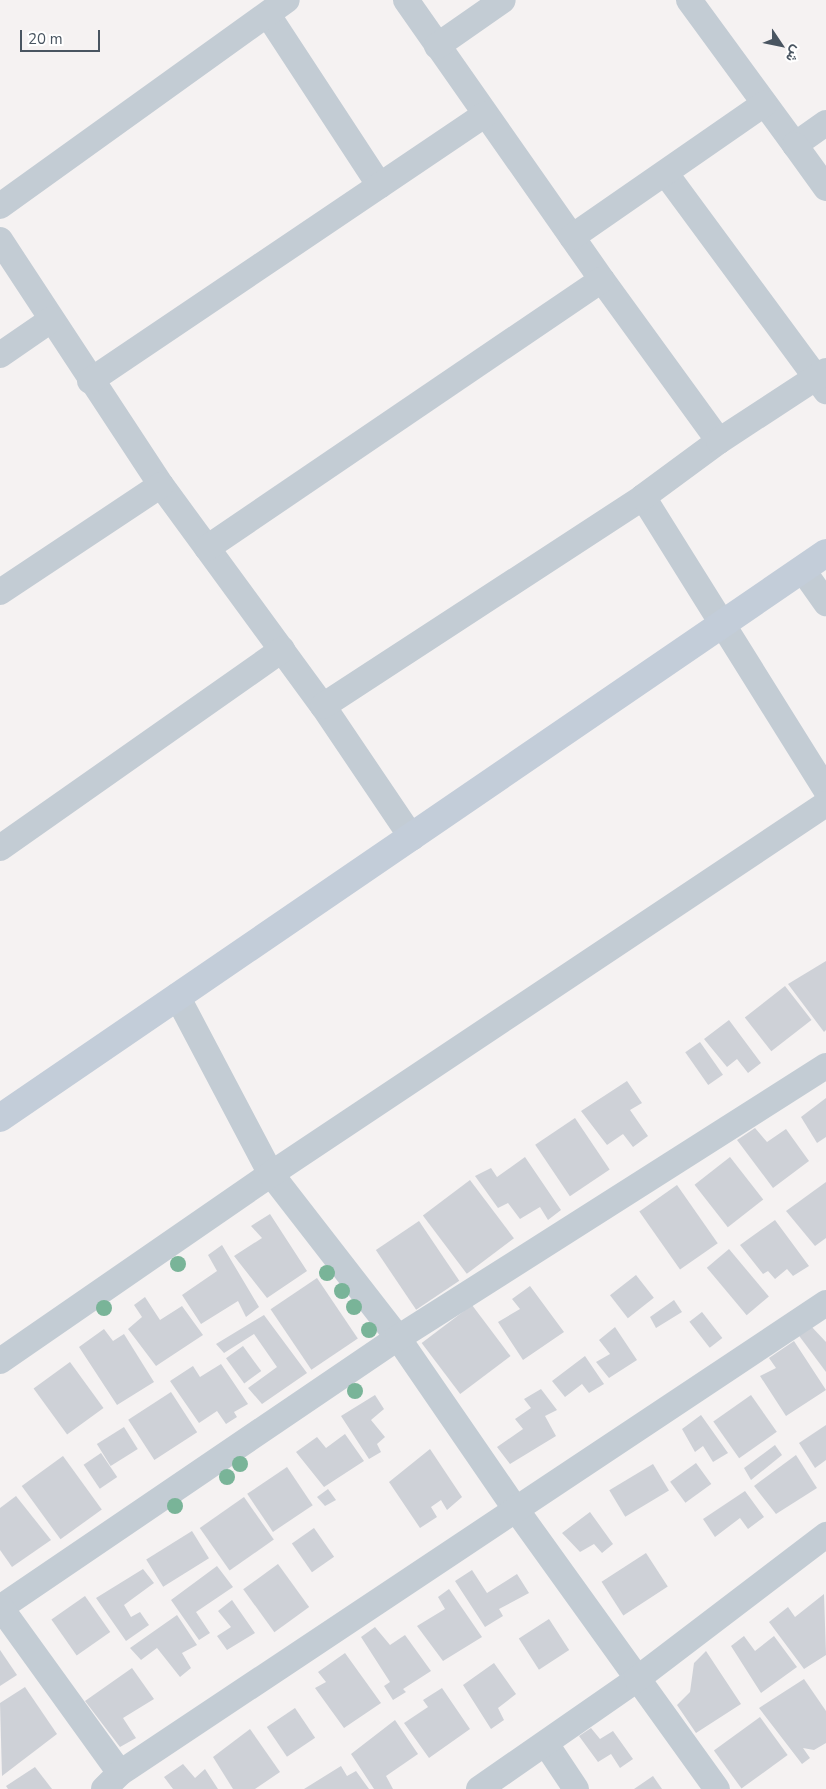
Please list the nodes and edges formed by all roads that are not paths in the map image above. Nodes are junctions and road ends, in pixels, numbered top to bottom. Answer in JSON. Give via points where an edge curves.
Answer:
{"nodes":[{"id":1,"x":406,"y":0,"type":"edge"},
{"id":2,"x":503,"y":0,"type":"edge"},
{"id":3,"x":689,"y":0,"type":"edge"},
{"id":4,"x":278,"y":8,"type":"edge"},
{"id":5,"x":437,"y":46,"type":"junction"},
{"id":6,"x":764,"y":104,"type":"junction"},
{"id":7,"x":485,"y":115,"type":"junction"},
{"id":8,"x":826,"y":123,"type":"edge"},
{"id":9,"x":795,"y":145,"type":"junction"},
{"id":10,"x":666,"y":174,"type":"junction"},
{"id":11,"x":380,"y":186,"type":"junction"},
{"id":12,"x":826,"y":188,"type":"edge"},
{"id":13,"x":0,"y":206,"type":"edge"},
{"id":14,"x":572,"y":237,"type":"junction"},
{"id":15,"x":0,"y":240,"type":"edge"},
{"id":16,"x":602,"y":280,"type":"junction"},
{"id":17,"x":51,"y":320,"type":"junction"},
{"id":18,"x":0,"y":355,"type":"edge"},
{"id":19,"x":822,"y":380,"type":"edge"},
{"id":20,"x":90,"y":381,"type":"junction"},
{"id":21,"x":719,"y":441,"type":"junction"},
{"id":22,"x":161,"y":485,"type":"junction"},
{"id":23,"x":643,"y":497,"type":"junction"},
{"id":24,"x":207,"y":548,"type":"junction"},
{"id":25,"x":826,"y":553,"type":"edge"},
{"id":26,"x":802,"y":569,"type":"junction"},
{"id":27,"x":0,"y":592,"type":"edge"},
{"id":28,"x":826,"y":603,"type":"edge"},
{"id":29,"x":723,"y":626,"type":"junction"},
{"id":30,"x":282,"y":650,"type":"junction"},
{"id":31,"x":323,"y":706,"type":"junction"},
{"id":32,"x":826,"y":790,"type":"edge"},
{"id":33,"x":826,"y":804,"type":"edge"},
{"id":34,"x":412,"y":838,"type":"junction"},
{"id":35,"x":0,"y":848,"type":"edge"},
{"id":36,"x":177,"y":996,"type":"junction"},
{"id":37,"x":826,"y":1066,"type":"edge"},
{"id":38,"x":0,"y":1118,"type":"edge"},
{"id":39,"x":271,"y":1174,"type":"junction"},
{"id":40,"x":826,"y":1303,"type":"edge"},
{"id":41,"x":398,"y":1338,"type":"junction"},
{"id":42,"x":0,"y":1361,"type":"edge"},
{"id":43,"x":515,"y":1508,"type":"junction"},
{"id":44,"x":826,"y":1535,"type":"edge"},
{"id":45,"x":1,"y":1608,"type":"edge"},
{"id":46,"x":637,"y":1679,"type":"junction"},
{"id":47,"x":546,"y":1744,"type":"junction"},
{"id":48,"x":112,"y":1781,"type":"edge"},
{"id":49,"x":479,"y":1789,"type":"edge"},
{"id":50,"x":576,"y":1789,"type":"edge"},
{"id":51,"x":717,"y":1789,"type":"edge"}],
"edges":[{"from":1,"to":5,"type":"street"},
{"from":2,"to":5,"type":"street"},
{"from":3,"to":6,"type":"street"},
{"from":4,"to":11,"type":"street"},
{"from":4,"to":13,"type":"street"},
{"from":5,"to":7,"type":"street"},
{"from":6,"to":9,"type":"street"},
{"from":6,"to":10,"type":"street"},
{"from":7,"to":11,"type":"street"},
{"from":7,"to":14,"type":"street"},
{"from":8,"to":9,"type":"street"},
{"from":9,"to":12,"type":"street"},
{"from":10,"to":14,"type":"street"},
{"from":10,"to":19,"type":"street"},
{"from":11,"to":20,"type":"street"},
{"from":14,"to":16,"type":"street"},
{"from":15,"to":17,"type":"street"},
{"from":16,"to":21,"type":"street"},
{"from":16,"to":24,"type":"street"},
{"from":17,"to":18,"type":"street"},
{"from":17,"to":20,"type":"street"},
{"from":19,"to":21,"type":"street"},
{"from":20,"to":22,"type":"street"},
{"from":21,"to":23,"type":"street"},
{"from":22,"to":24,"type":"street"},
{"from":22,"to":27,"type":"street"},
{"from":23,"to":29,"type":"street"},
{"from":23,"to":31,"type":"street"},
{"from":24,"to":30,"type":"street"},
{"from":25,"to":26,"type":"street"},
{"from":26,"to":28,"type":"street"},
{"from":26,"to":29,"type":"street"},
{"from":29,"to":32,"type":"street"},
{"from":29,"to":34,"type":"street"},
{"from":30,"to":31,"type":"street"},
{"from":30,"to":35,"type":"street"},
{"from":31,"to":34,"type":"street"},
{"from":33,"to":39,"type":"street"},
{"from":34,"to":36,"type":"street"},
{"from":36,"to":38,"type":"street"},
{"from":36,"to":39,"type":"street"},
{"from":37,"to":41,"type":"street"},
{"from":39,"to":41,"type":"street"},
{"from":39,"to":42,"type":"street"},
{"from":40,"to":43,"type":"street"},
{"from":41,"to":43,"type":"street"},
{"from":41,"to":45,"type":"street"},
{"from":43,"to":46,"type":"street"},
{"from":43,"to":48,"type":"street"},
{"from":44,"to":46,"type":"street"},
{"from":45,"to":48,"type":"street"},
{"from":46,"to":47,"type":"street"},
{"from":46,"to":51,"type":"street"},
{"from":47,"to":49,"type":"street"},
{"from":47,"to":50,"type":"street"}]}
